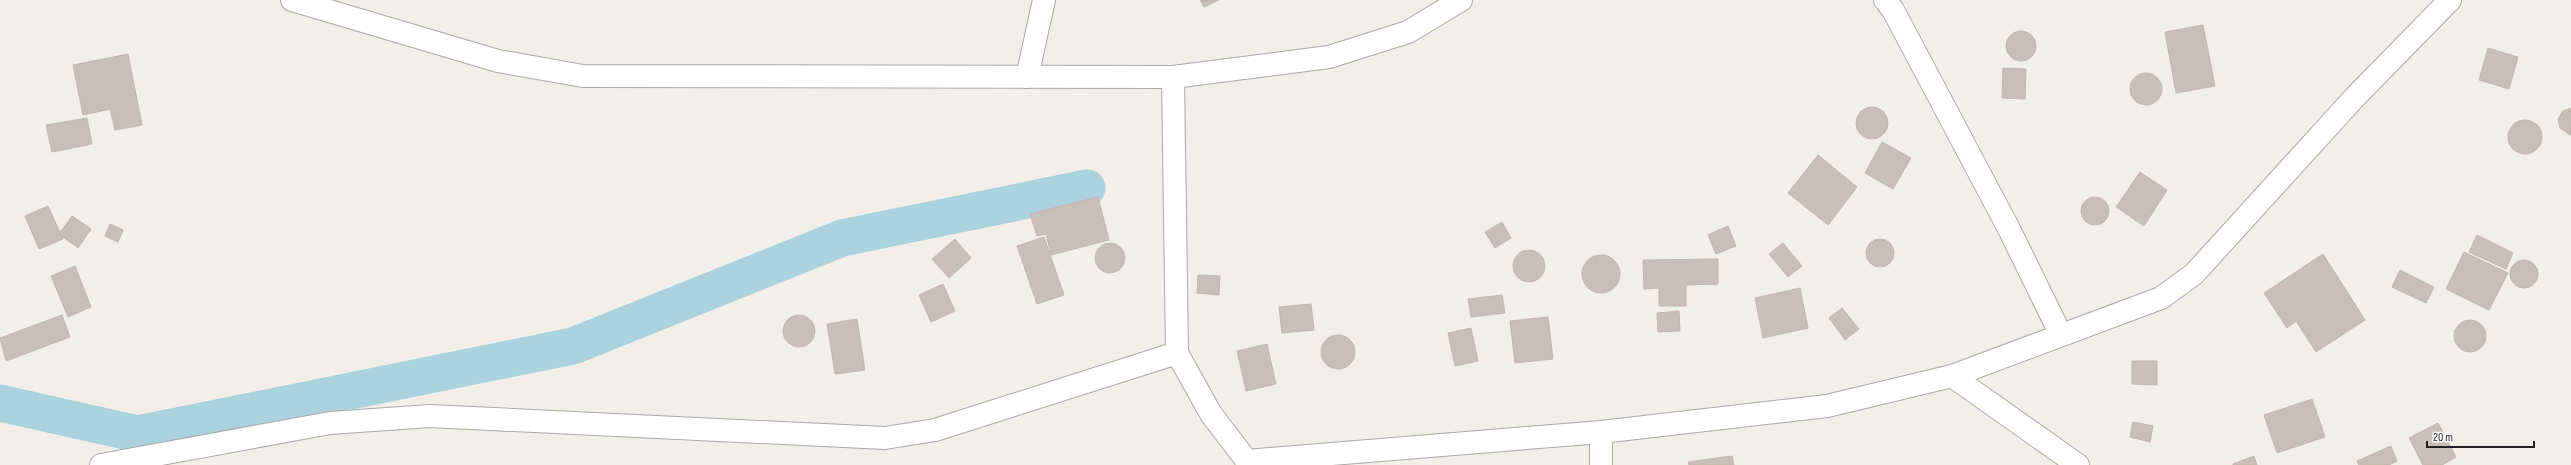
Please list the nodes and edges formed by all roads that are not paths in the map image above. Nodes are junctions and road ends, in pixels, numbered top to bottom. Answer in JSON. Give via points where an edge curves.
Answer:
{"nodes":[{"id":1,"x":292,"y":0,"type":"edge"},
{"id":2,"x":1044,"y":0,"type":"edge"},
{"id":3,"x":1461,"y":0,"type":"edge"},
{"id":4,"x":1885,"y":0,"type":"edge"},
{"id":5,"x":2450,"y":0,"type":"edge"},
{"id":6,"x":1027,"y":77,"type":"junction"},
{"id":7,"x":1173,"y":77,"type":"junction"},
{"id":8,"x":2061,"y":335,"type":"junction"},
{"id":9,"x":1177,"y":353,"type":"junction"},
{"id":10,"x":1952,"y":376,"type":"junction"},
{"id":11,"x":1601,"y":432,"type":"junction"},
{"id":12,"x":1248,"y":463,"type":"edge"},
{"id":13,"x":101,"y":465,"type":"edge"},
{"id":14,"x":1601,"y":465,"type":"edge"},
{"id":15,"x":2078,"y":465,"type":"edge"}],
"edges":[{"from":1,"to":6,"type":"street","via":[[498,61],[583,76]]},
{"from":2,"to":6,"type":"street"},
{"from":3,"to":7,"type":"street","via":[[1408,32],[1329,57]]},
{"from":4,"to":8,"type":"street","via":[[1893,10],[1974,161]]},
{"from":5,"to":8,"type":"street","via":[[2355,97],[2194,274],[2161,298]]},
{"from":6,"to":7,"type":"street"},
{"from":7,"to":9,"type":"street"},
{"from":8,"to":10,"type":"street"},
{"from":9,"to":12,"type":"street","via":[[1211,414]]},
{"from":9,"to":13,"type":"street","via":[[935,430],[885,438],[430,416],[330,423]]},
{"from":10,"to":11,"type":"street","via":[[1827,406]]},
{"from":10,"to":15,"type":"street"},
{"from":11,"to":12,"type":"street"},
{"from":11,"to":14,"type":"street"}]}
